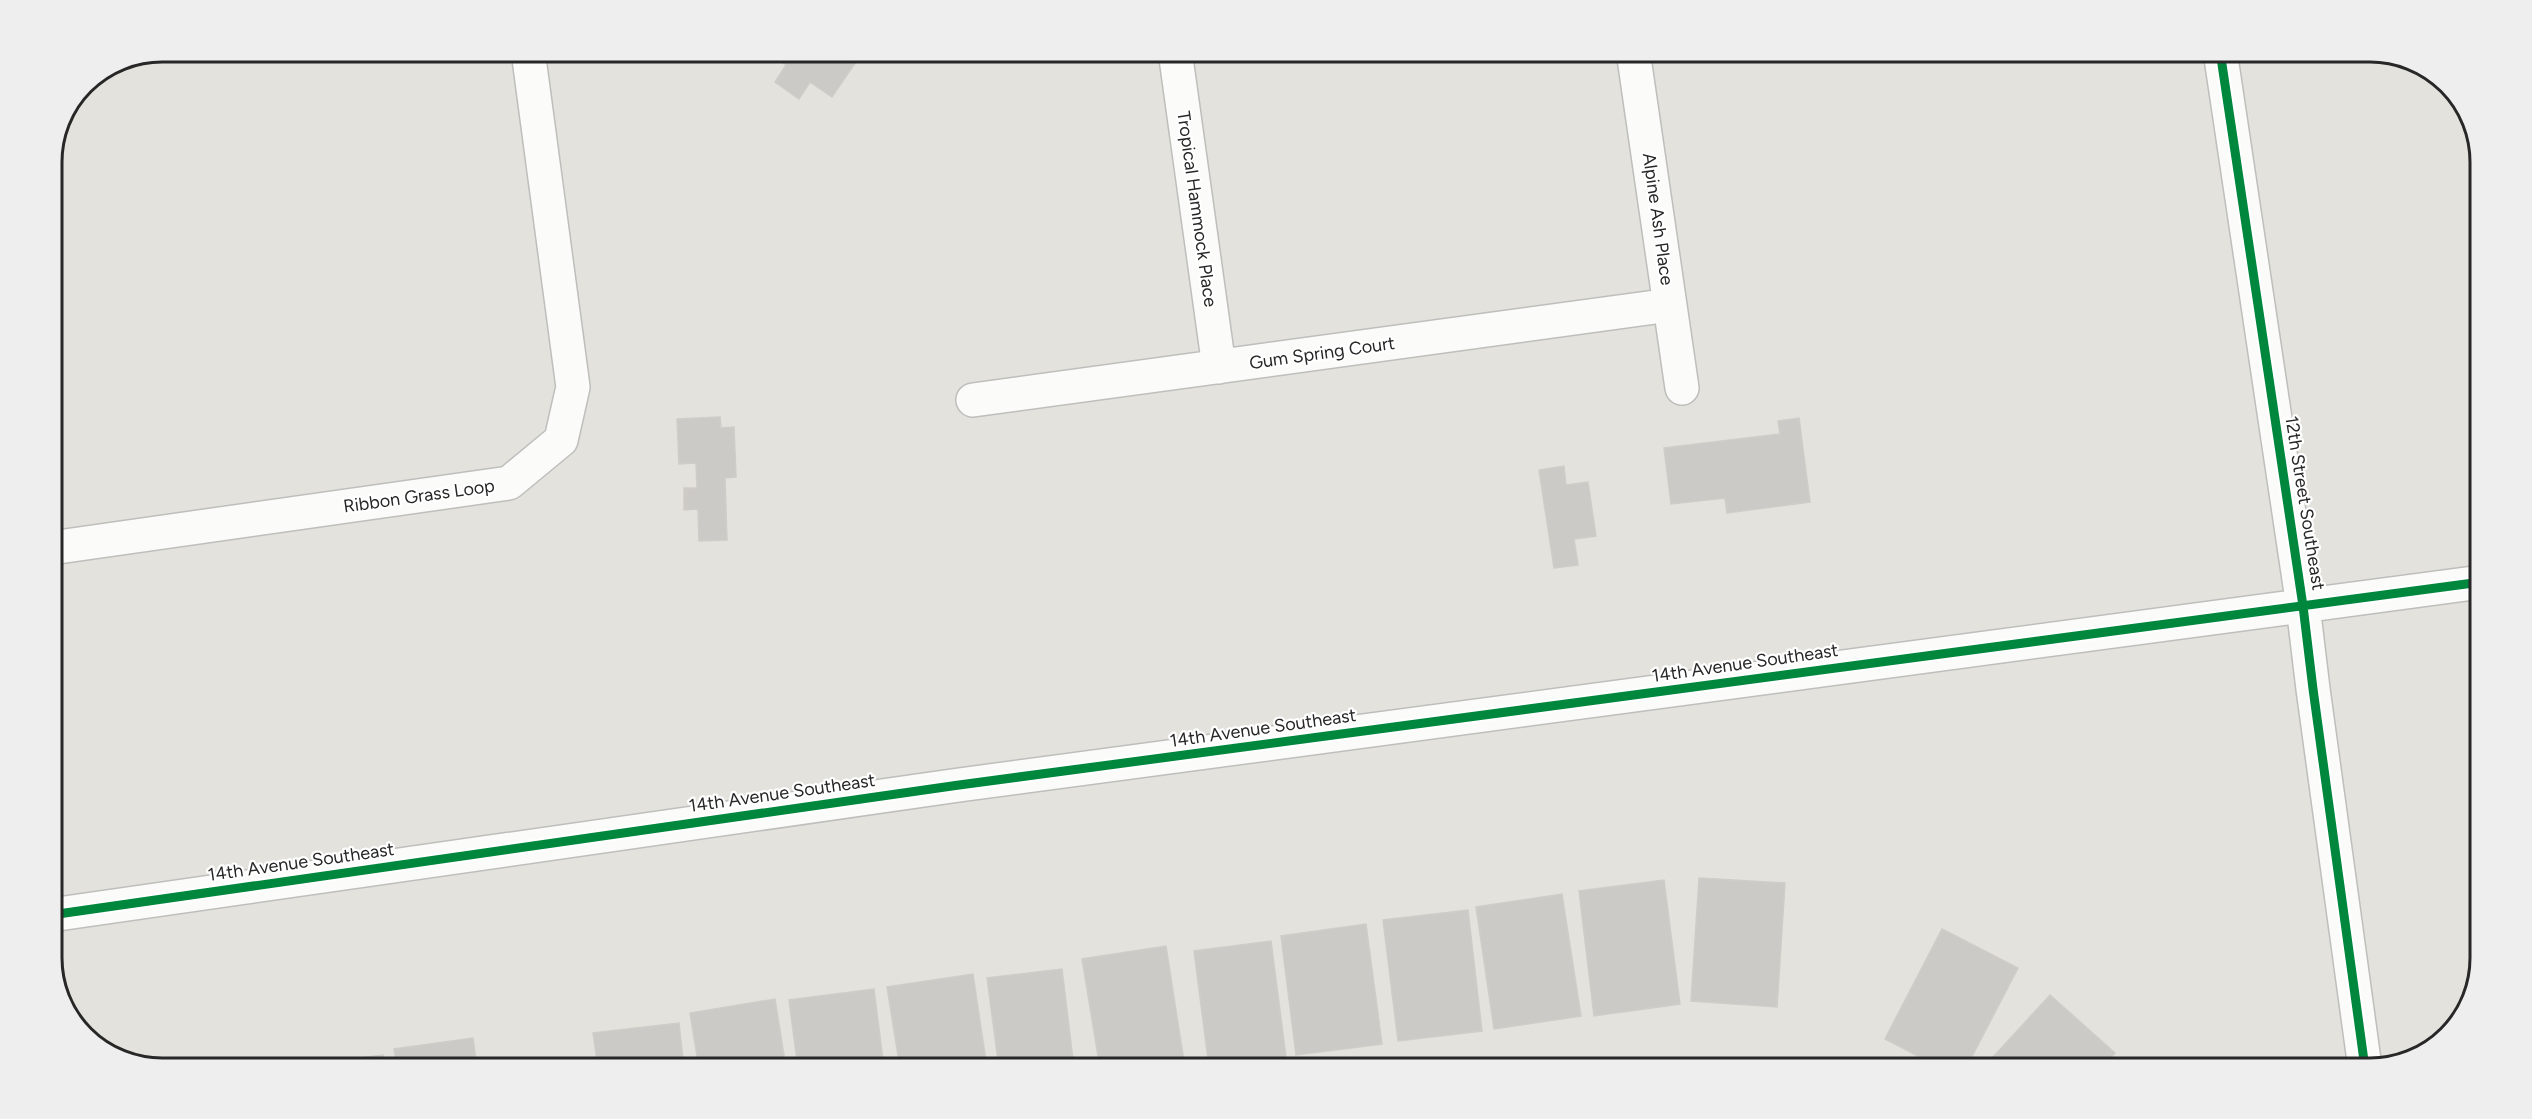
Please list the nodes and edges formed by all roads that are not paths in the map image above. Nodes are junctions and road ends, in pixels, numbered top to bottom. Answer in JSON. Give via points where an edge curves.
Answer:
{"nodes":[{"id":1,"x":529,"y":62,"type":"edge"},
{"id":2,"x":1177,"y":62,"type":"edge"},
{"id":3,"x":1635,"y":62,"type":"edge"},
{"id":4,"x":2222,"y":62,"type":"edge"},
{"id":5,"x":1670,"y":305,"type":"junction"},
{"id":6,"x":1219,"y":367,"type":"junction"},
{"id":7,"x":1682,"y":388,"type":"dead end"},
{"id":8,"x":973,"y":400,"type":"dead end"},
{"id":9,"x":62,"y":546,"type":"edge"},
{"id":10,"x":2470,"y":583,"type":"edge"},
{"id":11,"x":2304,"y":606,"type":"junction"},
{"id":12,"x":62,"y":913,"type":"edge"},
{"id":13,"x":2364,"y":1058,"type":"edge"}],
"edges":[{"from":1,"to":9,"type":"street","name":"Ribbon Grass Loop","via":[[573,387],[561,440],[509,483]]},
{"from":2,"to":6,"type":"street","name":"Tropical Hammock Place"},
{"from":3,"to":5,"type":"street","name":"Alpine Ash Place"},
{"from":4,"to":11,"type":"street","name":"12th Street Southeast"},
{"from":5,"to":6,"type":"street","name":"Gum Spring Court"},
{"from":5,"to":7,"type":"street","name":"Alpine Ash Place"},
{"from":6,"to":8,"type":"street","name":"Gum Spring Court"},
{"from":10,"to":11,"type":"street","name":"14th Avenue Southeast"},
{"from":11,"to":12,"type":"street","name":"14th Avenue Southeast","via":[[971,783]]},
{"from":11,"to":13,"type":"street","name":"12th Street Southeast"}]}
